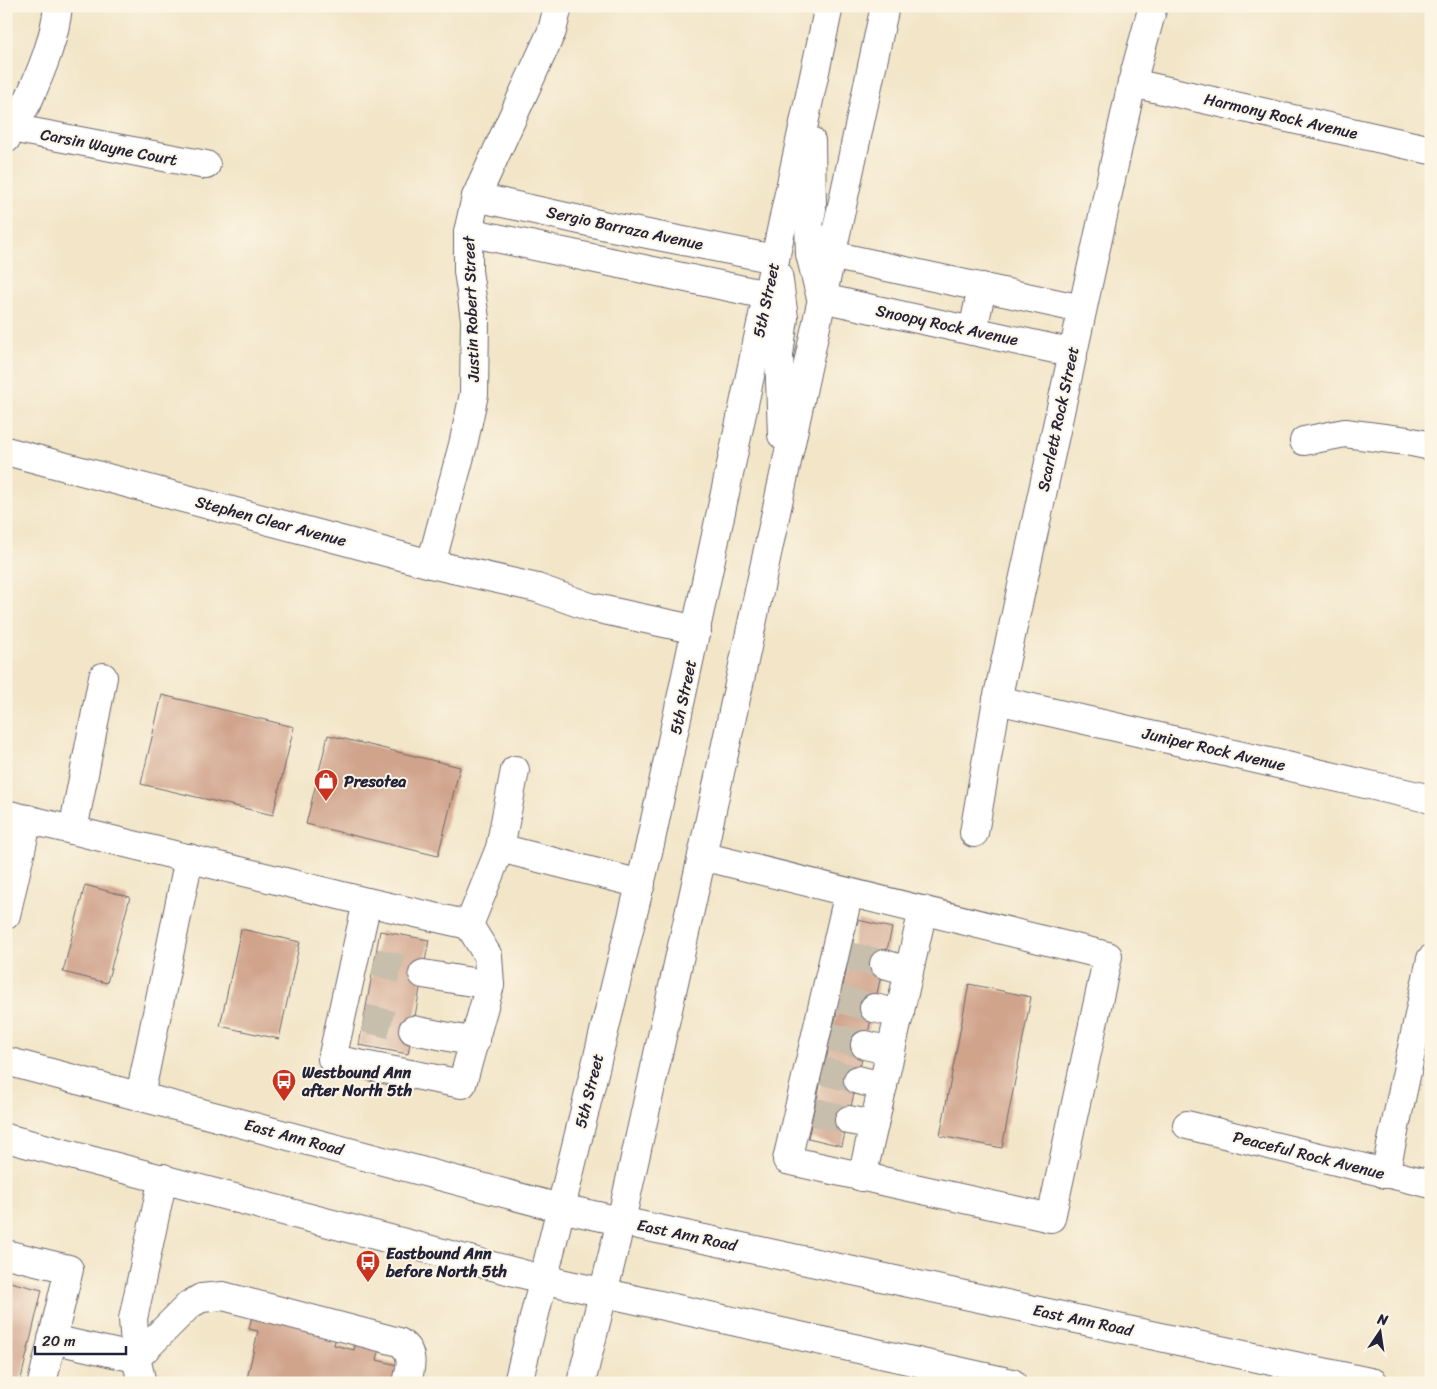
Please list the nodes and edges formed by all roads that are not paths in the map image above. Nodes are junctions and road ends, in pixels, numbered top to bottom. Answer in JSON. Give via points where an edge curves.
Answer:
{"nodes":[{"id":1,"x":58,"y":6,"type":"edge"},
{"id":2,"x":558,"y":6,"type":"edge"},
{"id":3,"x":829,"y":6,"type":"edge"},
{"id":4,"x":885,"y":6,"type":"edge"},
{"id":5,"x":1153,"y":6,"type":"edge"},
{"id":6,"x":1132,"y":83,"type":"junction"},
{"id":7,"x":810,"y":95,"type":"junction"},
{"id":8,"x":9,"y":134,"type":"edge"},
{"id":9,"x":1431,"y":150,"type":"edge"},
{"id":10,"x":206,"y":165,"type":"dead end"},
{"id":11,"x":476,"y":197,"type":"junction"},
{"id":12,"x":607,"y":226,"type":"junction"},
{"id":13,"x":468,"y":232,"type":"junction"},
{"id":14,"x":831,"y":255,"type":"junction"},
{"id":15,"x":599,"y":259,"type":"junction"},
{"id":16,"x":775,"y":260,"type":"junction"},
{"id":17,"x":982,"y":287,"type":"junction"},
{"id":18,"x":767,"y":295,"type":"junction"},
{"id":19,"x":822,"y":298,"type":"junction"},
{"id":20,"x":1082,"y":309,"type":"junction"},
{"id":21,"x":973,"y":331,"type":"junction"},
{"id":22,"x":1073,"y":353,"type":"junction"},
{"id":23,"x":1304,"y":442,"type":"dead end"},
{"id":24,"x":1431,"y":446,"type":"edge"},
{"id":25,"x":6,"y":450,"type":"edge"},
{"id":26,"x":783,"y":479,"type":"junction"},
{"id":27,"x":431,"y":564,"type":"junction"},
{"id":28,"x":697,"y":630,"type":"junction"},
{"id":29,"x":103,"y":677,"type":"dead end"},
{"id":30,"x":997,"y":700,"type":"junction"},
{"id":31,"x":515,"y":770,"type":"dead end"},
{"id":32,"x":1431,"y":799,"type":"edge"},
{"id":33,"x":17,"y":816,"type":"edge"},
{"id":34,"x":73,"y":830,"type":"junction"},
{"id":35,"x":974,"y":833,"type":"dead end"},
{"id":36,"x":500,"y":848,"type":"junction"},
{"id":37,"x":702,"y":856,"type":"junction"},
{"id":38,"x":189,"y":858,"type":"junction"},
{"id":39,"x":641,"y":884,"type":"junction"},
{"id":40,"x":849,"y":892,"type":"junction"},
{"id":41,"x":367,"y":902,"type":"junction"},
{"id":42,"x":923,"y":910,"type":"junction"},
{"id":43,"x":6,"y":915,"type":"edge"},
{"id":44,"x":469,"y":925,"type":"junction"},
{"id":45,"x":1431,"y":959,"type":"edge"},
{"id":46,"x":423,"y":974,"type":"tunnel mouth"},
{"id":47,"x":490,"y":986,"type":"junction"},
{"id":48,"x":413,"y":1030,"type":"tunnel mouth"},
{"id":49,"x":475,"y":1042,"type":"junction"},
{"id":50,"x":865,"y":1045,"type":"tunnel mouth"},
{"id":51,"x":891,"y":1051,"type":"junction"},
{"id":52,"x":6,"y":1061,"type":"edge"},
{"id":53,"x":140,"y":1096,"type":"junction"},
{"id":54,"x":1187,"y":1125,"type":"dead end"},
{"id":55,"x":6,"y":1138,"type":"edge"},
{"id":56,"x":1385,"y":1174,"type":"junction"},
{"id":57,"x":862,"y":1176,"type":"junction"},
{"id":58,"x":163,"y":1178,"type":"junction"},
{"id":59,"x":1431,"y":1184,"type":"edge"},
{"id":60,"x":560,"y":1208,"type":"junction"},
{"id":61,"x":621,"y":1220,"type":"junction"},
{"id":62,"x":6,"y":1254,"type":"edge"},
{"id":63,"x":542,"y":1279,"type":"junction"},
{"id":64,"x":603,"y":1292,"type":"junction"},
{"id":65,"x":52,"y":1339,"type":"junction"},
{"id":66,"x":138,"y":1370,"type":"edge"},
{"id":67,"x":42,"y":1383,"type":"edge"},
{"id":68,"x":407,"y":1383,"type":"edge"},
{"id":69,"x":518,"y":1383,"type":"edge"},
{"id":70,"x":581,"y":1383,"type":"edge"},
{"id":71,"x":1012,"y":1383,"type":"edge"},
{"id":72,"x":1374,"y":1383,"type":"edge"}],
"edges":[{"from":1,"to":8,"type":"main road","via":[[47,54],[28,100]]},
{"from":2,"to":11,"type":"main road","name":"Justin Robert Street","via":[[552,31]]},
{"from":3,"to":7,"type":"main road","name":"5th Street"},
{"from":4,"to":14,"type":"main road"},
{"from":5,"to":6,"type":"main road","name":"Scarlett Rock Street"},
{"from":6,"to":9,"type":"main road","name":"Harmony Rock Avenue"},
{"from":6,"to":20,"type":"main road","name":"Scarlett Rock Street"},
{"from":7,"to":16,"type":"main road","name":"5th Street"},
{"from":7,"to":19,"type":"main road","via":[[810,254]]},
{"from":8,"to":10,"type":"main road","name":"Carsin Wayne Court"},
{"from":11,"to":12,"type":"main road","name":"Sergio Barraza Avenue"},
{"from":11,"to":13,"type":"main road","name":"Justin Robert Street"},
{"from":12,"to":15,"type":"main road"},
{"from":12,"to":16,"type":"main road","name":"Sergio Barraza Avenue"},
{"from":13,"to":15,"type":"main road"},
{"from":13,"to":27,"type":"main road","name":"Justin Robert Street","via":[[468,271],[475,319],[474,394]]},
{"from":14,"to":17,"type":"main road"},
{"from":14,"to":19,"type":"main road"},
{"from":15,"to":18,"type":"main road"},
{"from":16,"to":18,"type":"main road","name":"5th Street"},
{"from":16,"to":26,"type":"main road","via":[[784,318],[779,355]]},
{"from":17,"to":20,"type":"main road"},
{"from":17,"to":21,"type":"main road"},
{"from":18,"to":28,"type":"main road","name":"5th Street"},
{"from":19,"to":21,"type":"main road","name":"Snoopy Rock Avenue"},
{"from":19,"to":26,"type":"main road"},
{"from":20,"to":22,"type":"main road","name":"Scarlett Rock Street"},
{"from":21,"to":22,"type":"main road","name":"Snoopy Rock Avenue"},
{"from":22,"to":30,"type":"main road","name":"Scarlett Rock Street"},
{"from":23,"to":24,"type":"main road","via":[[1345,433]]},
{"from":25,"to":27,"type":"main road","name":"Stephen Clear Avenue"},
{"from":26,"to":37,"type":"main road"},
{"from":27,"to":28,"type":"main road","name":"Stephen Clear Avenue","via":[[537,588],[590,607]]},
{"from":28,"to":39,"type":"main road","name":"5th Street"},
{"from":29,"to":34,"type":"main road"},
{"from":30,"to":32,"type":"main road","name":"Juniper Rock Avenue"},
{"from":30,"to":35,"type":"main road","name":"Scarlett Rock Street"},
{"from":31,"to":36,"type":"main road"},
{"from":33,"to":34,"type":"main road"},
{"from":33,"to":43,"type":"main road"},
{"from":34,"to":38,"type":"main road"},
{"from":36,"to":39,"type":"main road"},
{"from":36,"to":44,"type":"main road"},
{"from":37,"to":40,"type":"main road"},
{"from":37,"to":61,"type":"main road"},
{"from":38,"to":41,"type":"main road"},
{"from":38,"to":53,"type":"main road"},
{"from":39,"to":60,"type":"main road","name":"5th Street"},
{"from":40,"to":42,"type":"main road"},
{"from":40,"to":57,"type":"main road","via":[[842,954],[816,1070],[806,1111],[787,1160]]},
{"from":41,"to":44,"type":"main road"},
{"from":41,"to":49,"type":"main road","via":[[365,960],[353,1016],[332,1059],[462,1084]]},
{"from":42,"to":51,"type":"main road","via":[[897,968],[887,1011]]},
{"from":42,"to":57,"type":"main road","via":[[1108,956],[1051,1218]]},
{"from":44,"to":47,"type":"main road","via":[[488,956]]},
{"from":45,"to":56,"type":"main road"},
{"from":46,"to":47,"type":"main road"},
{"from":47,"to":49,"type":"main road"},
{"from":48,"to":49,"type":"main road"},
{"from":50,"to":51,"type":"main road"},
{"from":51,"to":57,"type":"main road","via":[[871,1083],[862,1122]]},
{"from":52,"to":53,"type":"main road","name":"East Ann Road"},
{"from":53,"to":60,"type":"main road","name":"East Ann Road"},
{"from":54,"to":56,"type":"main road","name":"Peaceful Rock Avenue"},
{"from":55,"to":58,"type":"main road"},
{"from":56,"to":59,"type":"main road","name":"Peaceful Rock Avenue"},
{"from":58,"to":63,"type":"main road"},
{"from":58,"to":66,"type":"main road","via":[[134,1310]]},
{"from":60,"to":61,"type":"main road","name":"East Ann Road"},
{"from":60,"to":63,"type":"main road","name":"5th Street"},
{"from":61,"to":64,"type":"main road"},
{"from":61,"to":72,"type":"main road","name":"East Ann Road"},
{"from":62,"to":65,"type":"main road","via":[[68,1269]]},
{"from":63,"to":64,"type":"main road"},
{"from":63,"to":69,"type":"main road","name":"5th Street"},
{"from":64,"to":70,"type":"main road"},
{"from":64,"to":71,"type":"main road"},
{"from":65,"to":66,"type":"main road"},
{"from":65,"to":67,"type":"main road"},
{"from":66,"to":68,"type":"main road","via":[[190,1305],[201,1298],[223,1296],[399,1342],[405,1345],[411,1358]]}]}
